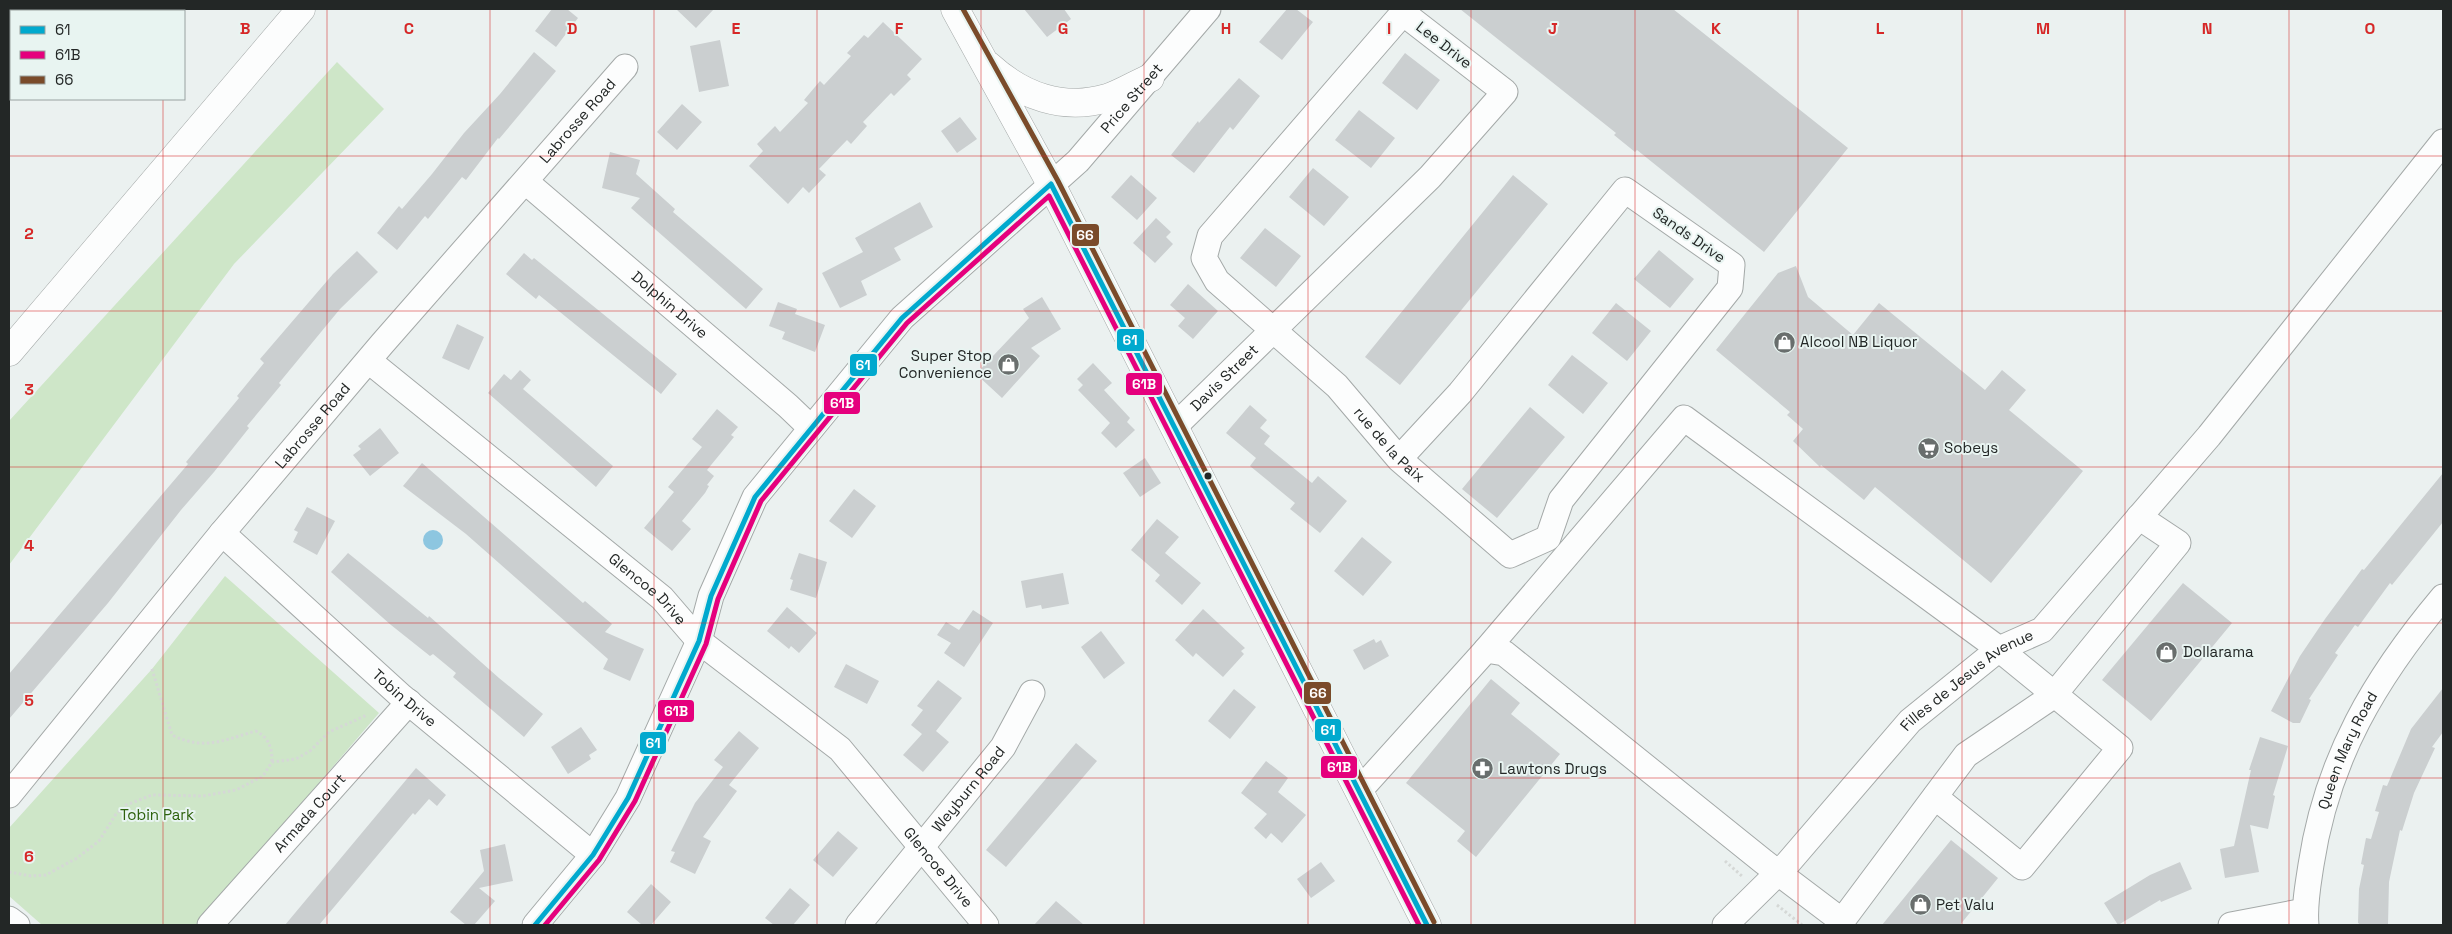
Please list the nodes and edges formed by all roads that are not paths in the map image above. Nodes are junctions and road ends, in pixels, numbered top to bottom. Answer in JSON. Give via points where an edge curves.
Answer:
{"nodes":[{"id":1,"x":302,"y":9,"type":"edge"},
{"id":2,"x":955,"y":9,"type":"edge"},
{"id":3,"x":1208,"y":9,"type":"edge"},
{"id":4,"x":981,"y":58,"type":"junction"},
{"id":5,"x":626,"y":67,"type":"dead end"},
{"id":6,"x":1150,"y":78,"type":"junction"},
{"id":7,"x":2443,"y":142,"type":"edge"},
{"id":8,"x":526,"y":182,"type":"junction"},
{"id":9,"x":1050,"y":184,"type":"junction"},
{"id":10,"x":1273,"y":331,"type":"junction"},
{"id":11,"x":9,"y":352,"type":"edge"},
{"id":12,"x":369,"y":361,"type":"junction"},
{"id":13,"x":1175,"y":426,"type":"junction"},
{"id":14,"x":811,"y":428,"type":"junction"},
{"id":15,"x":1400,"y":459,"type":"junction"},
{"id":16,"x":2139,"y":517,"type":"junction"},
{"id":17,"x":222,"y":533,"type":"junction"},
{"id":18,"x":1510,"y":554,"type":"joint"},
{"id":19,"x":2443,"y":597,"type":"edge"},
{"id":20,"x":699,"y":640,"type":"junction"},
{"id":21,"x":1999,"y":649,"type":"junction"},
{"id":22,"x":1486,"y":650,"type":"junction"},
{"id":23,"x":1032,"y":693,"type":"dead end"},
{"id":24,"x":2053,"y":696,"type":"junction"},
{"id":25,"x":409,"y":702,"type":"junction"},
{"id":26,"x":1359,"y":791,"type":"junction"},
{"id":27,"x":9,"y":795,"type":"edge"},
{"id":28,"x":1935,"y":797,"type":"junction"},
{"id":29,"x":922,"y":849,"type":"junction"},
{"id":30,"x":593,"y":855,"type":"junction"},
{"id":31,"x":1778,"y":873,"type":"junction"},
{"id":32,"x":2305,"y":918,"type":"edge"},
{"id":33,"x":9,"y":919,"type":"edge"},
{"id":34,"x":17,"y":925,"type":"edge"},
{"id":35,"x":210,"y":925,"type":"edge"},
{"id":36,"x":535,"y":925,"type":"edge"},
{"id":37,"x":858,"y":925,"type":"edge"},
{"id":38,"x":986,"y":925,"type":"edge"},
{"id":39,"x":1427,"y":925,"type":"edge"},
{"id":40,"x":1725,"y":925,"type":"edge"},
{"id":41,"x":2230,"y":925,"type":"edge"}],
"edges":[{"from":1,"to":11,"type":"main road"},
{"from":2,"to":4,"type":"main road"},
{"from":3,"to":6,"type":"street","name":"Price Street"},
{"from":4,"to":6,"type":"main road","via":[[1007,82],[1039,98],[1073,103],[1108,98]]},
{"from":4,"to":9,"type":"main road"},
{"from":5,"to":8,"type":"street","name":"Labrosse Road"},
{"from":6,"to":9,"type":"street","name":"Price Street","via":[[1078,161]]},
{"from":7,"to":16,"type":"street","name":"Filles de Jesus Avenue","via":[[2209,436]]},
{"from":8,"to":12,"type":"street","name":"Labrosse Road"},
{"from":8,"to":14,"type":"street","name":"Dolphin Drive"},
{"from":9,"to":13,"type":"main road"},
{"from":9,"to":14,"type":"street","name":"Price Street","via":[[902,318]]},
{"from":10,"to":10,"type":"street","name":"Lee Drive","via":[[1216,281],[1204,258],[1210,236],[1403,13],[1505,92],[1430,177]]},
{"from":10,"to":13,"type":"street","name":"Davis Street"},
{"from":10,"to":15,"type":"street","name":"rue de la Paix","via":[[1337,386]]},
{"from":12,"to":17,"type":"street","name":"Labrosse Road"},
{"from":12,"to":20,"type":"street","name":"Glencoe Drive","via":[[662,598]]},
{"from":13,"to":26,"type":"main road"},
{"from":14,"to":20,"type":"street","name":"Price Street","via":[[755,497],[711,596]]},
{"from":15,"to":18,"type":"street","name":"rue de la Paix"},
{"from":15,"to":18,"type":"street","name":"Sands Drive","via":[[1460,393],[1625,190],[1732,265],[1730,288],[1561,500],[1548,538]]},
{"from":16,"to":21,"type":"street","name":"Filles de Jesus Avenue","via":[[2042,630]]},
{"from":16,"to":24,"type":"street","via":[[2178,543]]},
{"from":17,"to":25,"type":"street","name":"Tobin Drive"},
{"from":17,"to":27,"type":"street","name":"Labrosse Road"},
{"from":19,"to":32,"type":"street","name":"Queen Mary Road","via":[[2405,642],[2366,702],[2337,764],[2316,831]]},
{"from":20,"to":29,"type":"street","name":"Glencoe Drive","via":[[840,749]]},
{"from":20,"to":30,"type":"street","name":"Price Street","via":[[628,798]]},
{"from":21,"to":22,"type":"street","via":[[1684,418]]},
{"from":21,"to":24,"type":"street"},
{"from":21,"to":31,"type":"street","name":"Filles de Jesus Avenue","via":[[1910,721]]},
{"from":22,"to":26,"type":"street"},
{"from":22,"to":31,"type":"street","via":[[1504,654]]},
{"from":23,"to":29,"type":"street","name":"Weyburn Road","via":[[1003,748]]},
{"from":24,"to":28,"type":"street","via":[[1966,755]]},
{"from":24,"to":28,"type":"street","via":[[2120,748],[2022,867]]},
{"from":25,"to":30,"type":"street","name":"Tobin Drive"},
{"from":25,"to":35,"type":"street","name":"Armada Court"},
{"from":26,"to":39,"type":"main road"},
{"from":28,"to":31,"type":"street","via":[[1842,921]]},
{"from":29,"to":37,"type":"street","name":"Weyburn Road"},
{"from":29,"to":38,"type":"street","name":"Glencoe Drive"},
{"from":30,"to":36,"type":"street","name":"Price Street"},
{"from":31,"to":40,"type":"street","name":"Filles de Jesus Avenue"},
{"from":32,"to":41,"type":"street"},
{"from":33,"to":34,"type":"street"}]}
